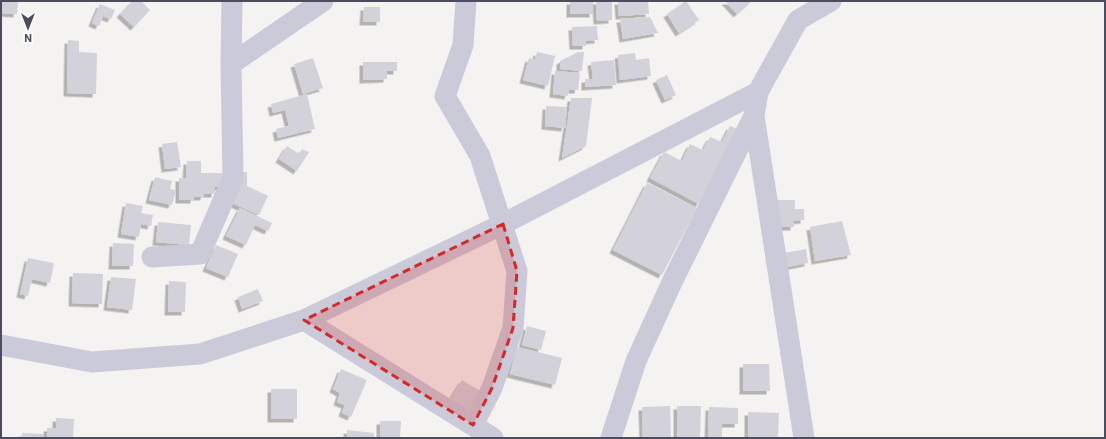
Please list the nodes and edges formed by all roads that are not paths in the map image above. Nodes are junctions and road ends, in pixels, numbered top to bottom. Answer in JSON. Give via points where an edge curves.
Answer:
{"nodes":[{"id":1,"x":232,"y":1,"type":"edge"},
{"id":2,"x":323,"y":1,"type":"edge"},
{"id":3,"x":466,"y":1,"type":"edge"},
{"id":4,"x":831,"y":1,"type":"edge"},
{"id":5,"x":231,"y":64,"type":"junction"},
{"id":6,"x":758,"y":92,"type":"junction"},
{"id":7,"x":754,"y":116,"type":"junction"},
{"id":8,"x":503,"y":224,"type":"junction"},
{"id":9,"x":152,"y":257,"type":"dead end"},
{"id":10,"x":304,"y":320,"type":"junction"},
{"id":11,"x":1,"y":345,"type":"edge"},
{"id":12,"x":473,"y":425,"type":"junction"},
{"id":13,"x":493,"y":438,"type":"edge"},
{"id":14,"x":611,"y":438,"type":"edge"},
{"id":15,"x":804,"y":438,"type":"edge"}],
"edges":[{"from":1,"to":5,"type":"street"},
{"from":2,"to":5,"type":"street"},
{"from":3,"to":8,"type":"street","via":[[463,45],[445,96],[480,156]]},
{"from":4,"to":6,"type":"street","via":[[798,20]]},
{"from":5,"to":9,"type":"street","via":[[233,178],[200,254]]},
{"from":6,"to":7,"type":"street"},
{"from":6,"to":8,"type":"street"},
{"from":7,"to":14,"type":"street","via":[[636,361]]},
{"from":7,"to":15,"type":"street"},
{"from":8,"to":10,"type":"street"},
{"from":8,"to":12,"type":"street","via":[[517,271],[513,328],[492,388]]},
{"from":10,"to":11,"type":"street","via":[[200,354],[92,362]]},
{"from":10,"to":12,"type":"street"},
{"from":12,"to":13,"type":"street"}]}
